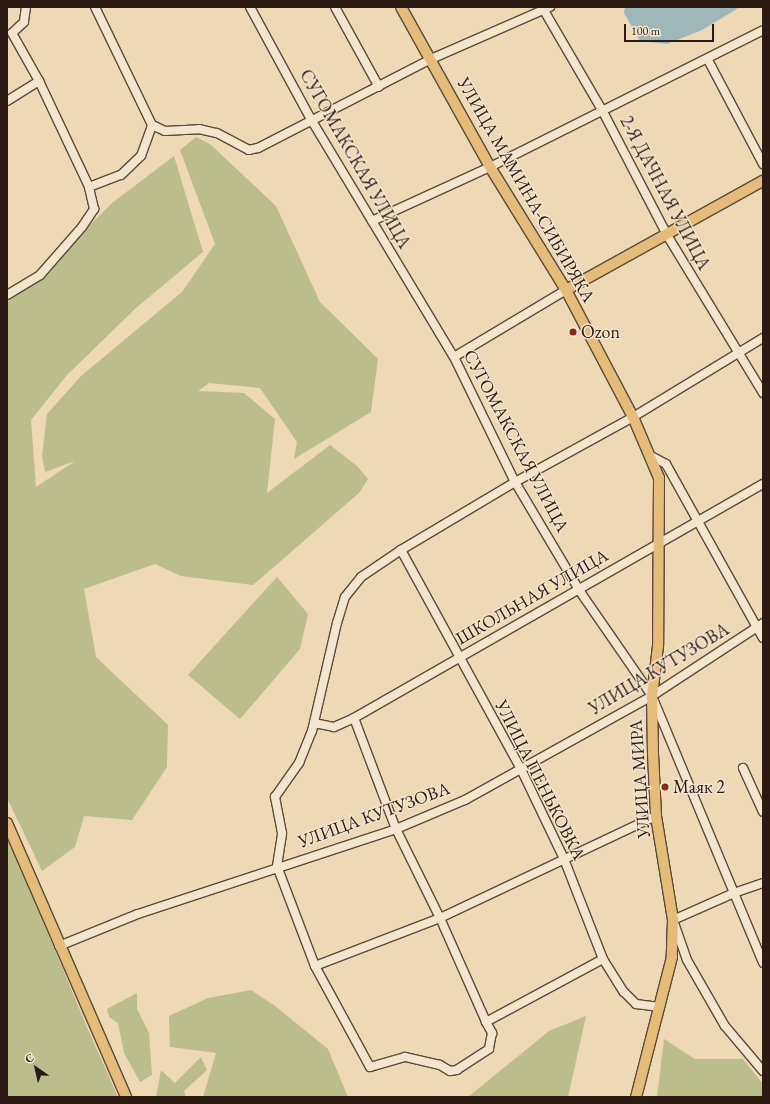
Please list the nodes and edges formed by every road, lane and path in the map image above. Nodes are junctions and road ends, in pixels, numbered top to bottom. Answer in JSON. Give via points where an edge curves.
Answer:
{"nodes":[{"id":1,"x":26,"y":7,"type":"edge"},
{"id":2,"x":95,"y":7,"type":"edge"},
{"id":3,"x":250,"y":7,"type":"edge"},
{"id":4,"x":335,"y":7,"type":"edge"},
{"id":5,"x":401,"y":7,"type":"edge"},
{"id":6,"x":546,"y":8,"type":"edge"},
{"id":7,"x":763,"y":30,"type":"edge"},
{"id":8,"x":10,"y":34,"type":"edge"},
{"id":9,"x":431,"y":59,"type":"junction"},
{"id":10,"x":708,"y":60,"type":"junction"},
{"id":11,"x":39,"y":81,"type":"junction"},
{"id":12,"x":380,"y":87,"type":"junction"},
{"id":13,"x":7,"y":101,"type":"edge"},
{"id":14,"x":602,"y":110,"type":"junction"},
{"id":15,"x":312,"y":121,"type":"junction"},
{"id":16,"x":152,"y":125,"type":"junction"},
{"id":17,"x":763,"y":164,"type":"edge"},
{"id":18,"x":490,"y":167,"type":"junction"},
{"id":19,"x":763,"y":181,"type":"edge"},
{"id":20,"x":89,"y":187,"type":"junction"},
{"id":21,"x":372,"y":221,"type":"junction"},
{"id":22,"x":667,"y":235,"type":"junction"},
{"id":23,"x":566,"y":290,"type":"junction"},
{"id":24,"x":7,"y":295,"type":"edge"},
{"id":25,"x":763,"y":338,"type":"edge"},
{"id":26,"x":738,"y":355,"type":"junction"},
{"id":27,"x":454,"y":357,"type":"junction"},
{"id":28,"x":763,"y":393,"type":"edge"},
{"id":29,"x":633,"y":417,"type":"junction"},
{"id":30,"x":650,"y":456,"type":"junction"},
{"id":31,"x":515,"y":482,"type":"junction"},
{"id":32,"x":763,"y":484,"type":"edge"},
{"id":33,"x":699,"y":522,"type":"junction"},
{"id":34,"x":659,"y":542,"type":"junction"},
{"id":35,"x":401,"y":550,"type":"junction"},
{"id":36,"x":579,"y":590,"type":"junction"},
{"id":37,"x":760,"y":625,"type":"edge"},
{"id":38,"x":763,"y":638,"type":"edge"},
{"id":39,"x":459,"y":658,"type":"junction"},
{"id":40,"x":652,"y":696,"type":"junction"},
{"id":41,"x":354,"y":718,"type":"junction"},
{"id":42,"x":314,"y":723,"type":"junction"},
{"id":43,"x":520,"y":767,"type":"junction"},
{"id":44,"x":743,"y":768,"type":"dead end"},
{"id":45,"x":763,"y":812,"type":"edge"},
{"id":46,"x":656,"y":816,"type":"junction"},
{"id":47,"x":7,"y":823,"type":"edge"},
{"id":48,"x":396,"y":829,"type":"junction"},
{"id":49,"x":564,"y":859,"type":"junction"},
{"id":50,"x":277,"y":866,"type":"junction"},
{"id":51,"x":763,"y":884,"type":"edge"},
{"id":52,"x":734,"y":893,"type":"junction"},
{"id":53,"x":440,"y":918,"type":"junction"},
{"id":54,"x":673,"y":920,"type":"junction"},
{"id":55,"x":59,"y":946,"type":"junction"},
{"id":56,"x":603,"y":958,"type":"junction"},
{"id":57,"x":763,"y":963,"type":"edge"},
{"id":58,"x":315,"y":966,"type":"junction"},
{"id":59,"x":660,"y":1007,"type":"junction"},
{"id":60,"x":486,"y":1022,"type":"junction"},
{"id":61,"x":763,"y":1071,"type":"edge"},
{"id":62,"x":126,"y":1097,"type":"edge"},
{"id":63,"x":636,"y":1097,"type":"edge"}],
"edges":[{"from":1,"to":8,"type":"street","via":[[24,22]]},
{"from":2,"to":16,"type":"street"},
{"from":3,"to":15,"type":"street","name":"СУГОМАКСКАЯ УЛИЦА"},
{"from":4,"to":12,"type":"street"},
{"from":5,"to":9,"type":"main road","name":"УЛИЦА МАМИНА-СИБИРЯКА"},
{"from":6,"to":9,"type":"street"},
{"from":6,"to":14,"type":"street","name":"2-Я ДАЧНАЯ УЛИЦА"},
{"from":7,"to":10,"type":"street"},
{"from":8,"to":11,"type":"street"},
{"from":9,"to":12,"type":"street"},
{"from":9,"to":18,"type":"main road","name":"УЛИЦА МАМИНА-СИБИРЯКА"},
{"from":10,"to":14,"type":"street"},
{"from":10,"to":17,"type":"street"},
{"from":11,"to":13,"type":"street"},
{"from":11,"to":20,"type":"street"},
{"from":12,"to":15,"type":"street"},
{"from":14,"to":18,"type":"street"},
{"from":14,"to":22,"type":"street","name":"2-Я ДАЧНАЯ УЛИЦА"},
{"from":15,"to":16,"type":"street","via":[[249,150],[217,132],[199,129],[165,131]]},
{"from":15,"to":21,"type":"street","name":"СУГОМАКСКАЯ УЛИЦА"},
{"from":16,"to":20,"type":"street","via":[[141,156],[121,175]]},
{"from":18,"to":21,"type":"street"},
{"from":18,"to":23,"type":"main road","name":"УЛИЦА МАМИНА-СИБИРЯКА"},
{"from":19,"to":22,"type":"main road"},
{"from":20,"to":24,"type":"street","via":[[94,209],[82,227],[40,275]]},
{"from":21,"to":27,"type":"street","name":"СУГОМАКСКАЯ УЛИЦА"},
{"from":22,"to":23,"type":"main road"},
{"from":22,"to":26,"type":"street","name":"2-Я ДАЧНАЯ УЛИЦА"},
{"from":23,"to":27,"type":"street"},
{"from":23,"to":29,"type":"main road","name":"УЛИЦА МАМИНА-СИБИРЯКА"},
{"from":25,"to":26,"type":"street"},
{"from":26,"to":28,"type":"street","name":"2-Я ДАЧНАЯ УЛИЦА"},
{"from":26,"to":29,"type":"street"},
{"from":27,"to":31,"type":"street","name":"СУГОМАКСКАЯ УЛИЦА"},
{"from":29,"to":30,"type":"main road","name":"УЛИЦА МАМИНА-СИБИРЯКА"},
{"from":29,"to":31,"type":"street"},
{"from":30,"to":33,"type":"street","via":[[666,464]]},
{"from":30,"to":34,"type":"main road","name":"УЛИЦА МИРА","via":[[659,478]]},
{"from":31,"to":35,"type":"street"},
{"from":31,"to":36,"type":"street","name":"СУГОМАКСКАЯ УЛИЦА"},
{"from":32,"to":33,"type":"street","name":"ШКОЛЬНАЯ УЛИЦА"},
{"from":33,"to":34,"type":"street","name":"ШКОЛЬНАЯ УЛИЦА"},
{"from":33,"to":37,"type":"street"},
{"from":34,"to":36,"type":"street","name":"ШКОЛЬНАЯ УЛИЦА"},
{"from":34,"to":40,"type":"main road","name":"УЛИЦА МИРА","via":[[658,646]]},
{"from":35,"to":39,"type":"street","name":"УЛИЦА ПЕНЬКОВКА"},
{"from":35,"to":42,"type":"street","via":[[361,577],[345,597]]},
{"from":36,"to":39,"type":"street","name":"ШКОЛЬНАЯ УЛИЦА"},
{"from":36,"to":40,"type":"street","name":"СУГОМАКСКАЯ УЛИЦА"},
{"from":37,"to":38,"type":"street"},
{"from":37,"to":40,"type":"street","name":"УЛИЦА КУТУЗОВА"},
{"from":39,"to":41,"type":"street","name":"ШКОЛЬНАЯ УЛИЦА"},
{"from":39,"to":43,"type":"street","name":"УЛИЦА ПЕНЬКОВКА"},
{"from":40,"to":43,"type":"street","name":"УЛИЦА КУТУЗОВА"},
{"from":40,"to":46,"type":"main road","name":"УЛИЦА МИРА"},
{"from":40,"to":52,"type":"street","name":"СУГОМАКСКАЯ УЛИЦА"},
{"from":41,"to":42,"type":"street","name":"ШКОЛЬНАЯ УЛИЦА","via":[[334,727]]},
{"from":41,"to":48,"type":"street"},
{"from":42,"to":50,"type":"street","via":[[299,764],[275,797],[282,833]]},
{"from":43,"to":48,"type":"street","name":"УЛИЦА КУТУЗОВА","via":[[465,800]]},
{"from":43,"to":49,"type":"street","name":"УЛИЦА ПЕНЬКОВКА"},
{"from":44,"to":45,"type":"street"},
{"from":46,"to":49,"type":"street"},
{"from":46,"to":54,"type":"main road","name":"УЛИЦА МИРА"},
{"from":47,"to":55,"type":"main road"},
{"from":48,"to":50,"type":"street","name":"УЛИЦА КУТУЗОВА"},
{"from":48,"to":53,"type":"street"},
{"from":49,"to":53,"type":"street"},
{"from":49,"to":56,"type":"street","name":"УЛИЦА ПЕНЬКОВКА"},
{"from":50,"to":55,"type":"street","name":"УЛИЦА КУТУЗОВА","via":[[138,914]]},
{"from":50,"to":58,"type":"street"},
{"from":51,"to":52,"type":"street"},
{"from":52,"to":54,"type":"street"},
{"from":52,"to":57,"type":"street","name":"СУГОМАКСКАЯ УЛИЦА"},
{"from":53,"to":58,"type":"street"},
{"from":53,"to":60,"type":"street"},
{"from":54,"to":59,"type":"main road","name":"УЛИЦА МИРА","via":[[672,957]]},
{"from":54,"to":61,"type":"street","via":[[687,960],[725,1026]]},
{"from":55,"to":62,"type":"main road"},
{"from":56,"to":59,"type":"street","name":"УЛИЦА ПЕНЬКОВКА","via":[[624,992],[636,1004]]},
{"from":56,"to":60,"type":"street"},
{"from":58,"to":60,"type":"street","via":[[370,1067],[405,1057],[440,1065],[450,1071],[457,1070],[489,1049],[492,1033]]},
{"from":59,"to":63,"type":"main road","name":"УЛИЦА МИРА"}]}
